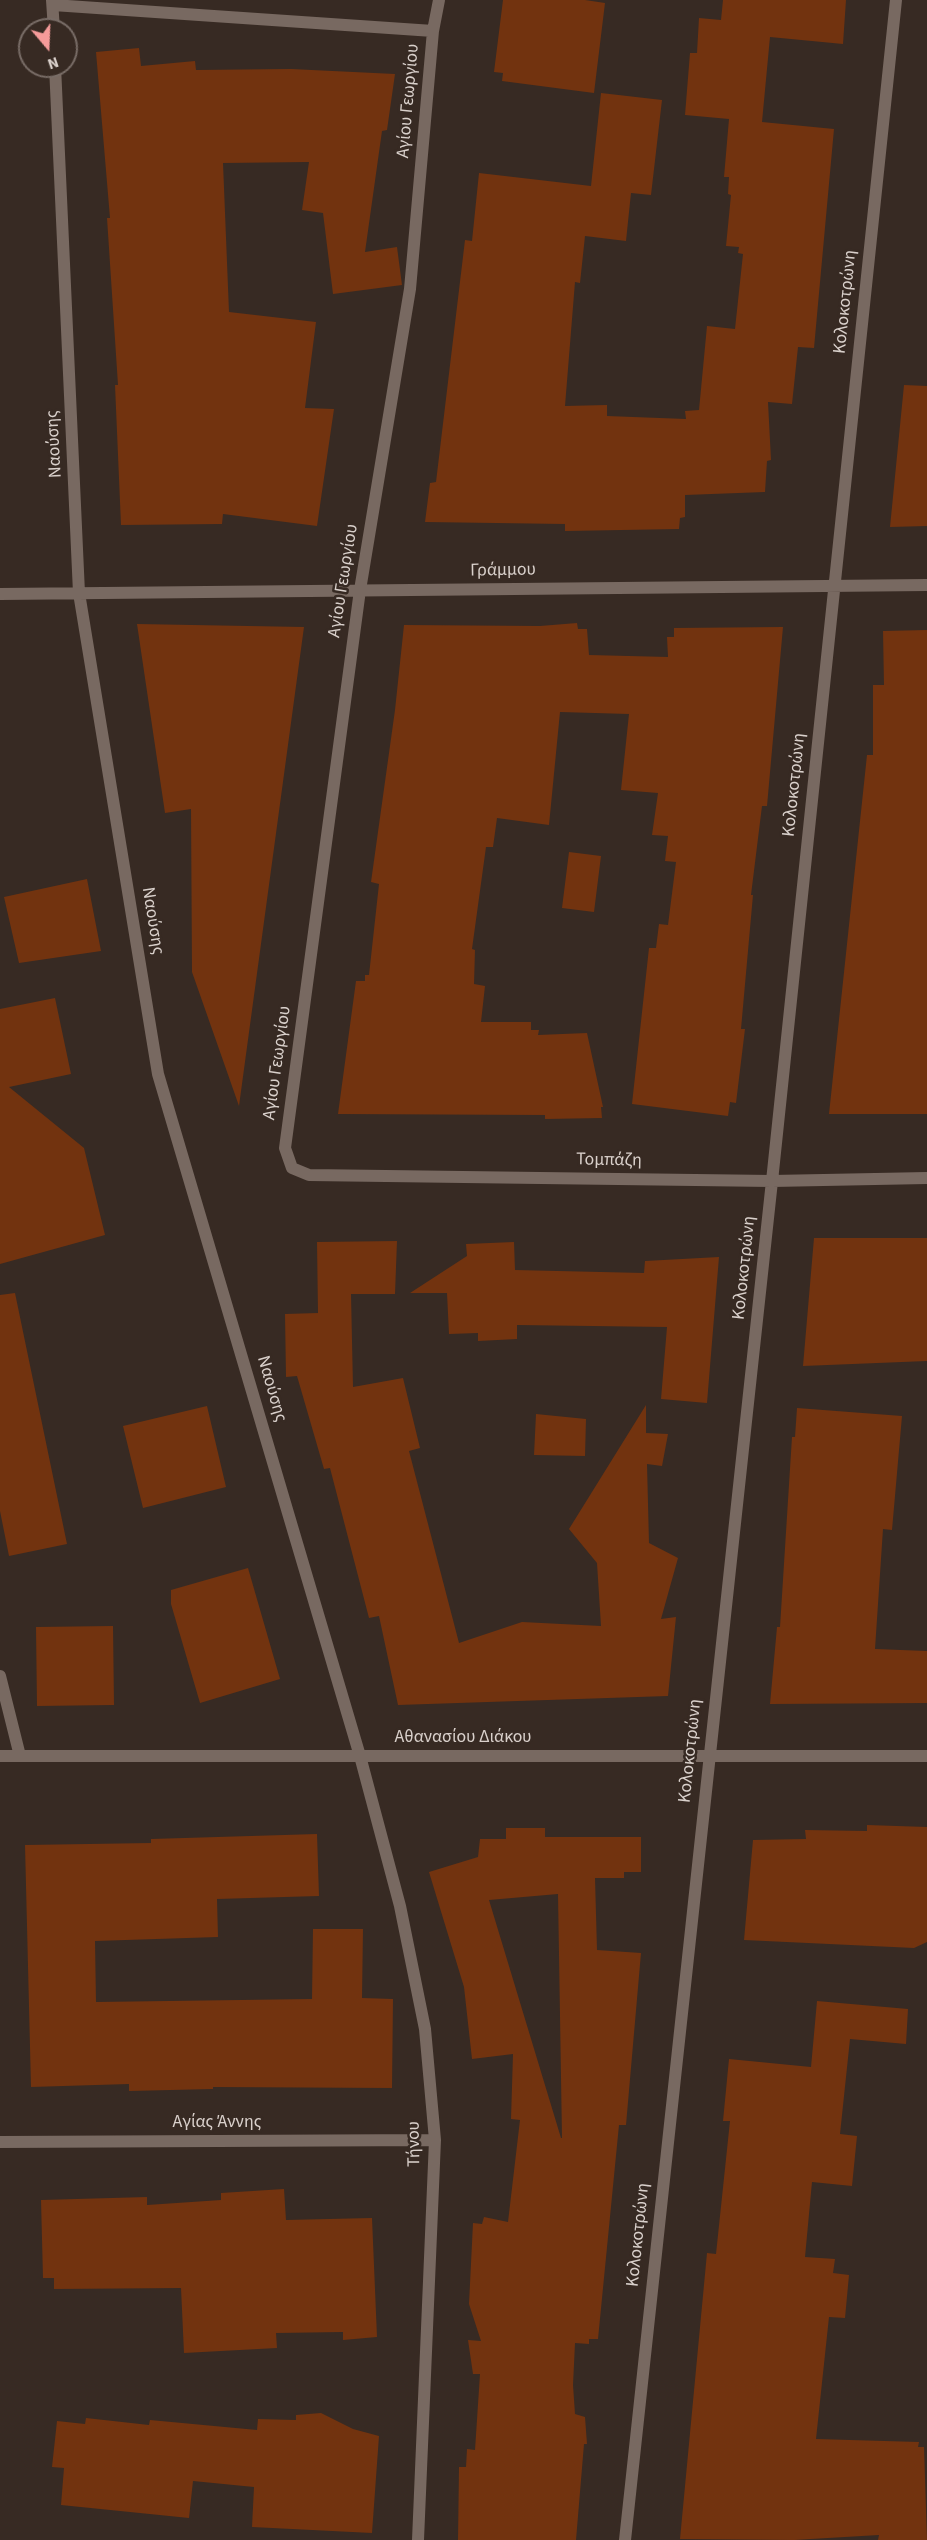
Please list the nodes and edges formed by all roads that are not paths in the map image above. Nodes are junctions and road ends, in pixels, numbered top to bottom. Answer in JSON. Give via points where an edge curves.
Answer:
{"nodes":[{"id":1,"x":439,"y":0,"type":"edge"},
{"id":2,"x":896,"y":0,"type":"edge"},
{"id":3,"x":52,"y":2,"type":"edge"},
{"id":4,"x":53,"y":18,"type":"edge"},
{"id":5,"x":433,"y":31,"type":"junction"},
{"id":6,"x":57,"y":78,"type":"edge"},
{"id":7,"x":927,"y":585,"type":"edge"},
{"id":8,"x":834,"y":586,"type":"junction"},
{"id":9,"x":360,"y":590,"type":"junction"},
{"id":10,"x":79,"y":593,"type":"junction"},
{"id":11,"x":0,"y":594,"type":"edge"},
{"id":12,"x":292,"y":1168,"type":"joint"},
{"id":13,"x":927,"y":1178,"type":"edge"},
{"id":14,"x":772,"y":1182,"type":"junction"},
{"id":15,"x":0,"y":1676,"type":"edge"},
{"id":16,"x":0,"y":1756,"type":"edge"},
{"id":17,"x":20,"y":1756,"type":"junction"},
{"id":18,"x":360,"y":1756,"type":"junction"},
{"id":19,"x":709,"y":1756,"type":"junction"},
{"id":20,"x":927,"y":1756,"type":"edge"},
{"id":21,"x":435,"y":2140,"type":"junction"},
{"id":22,"x":0,"y":2142,"type":"edge"},
{"id":23,"x":418,"y":2540,"type":"edge"},
{"id":24,"x":625,"y":2540,"type":"edge"}],
"edges":[{"from":1,"to":5,"type":"street","name":"Αγίου Γεωργίου"},
{"from":2,"to":8,"type":"street","name":"Κολοκοτρώνη"},
{"from":3,"to":4,"type":"street"},
{"from":3,"to":5,"type":"street"},
{"from":5,"to":9,"type":"street","name":"Αγίου Γεωργίου","via":[[410,289]]},
{"from":6,"to":10,"type":"street","name":"Ναούσης"},
{"from":7,"to":8,"type":"street","name":"Γράμμου"},
{"from":8,"to":9,"type":"street","name":"Γράμμου"},
{"from":8,"to":14,"type":"street","name":"Κολοκοτρώνη"},
{"from":9,"to":10,"type":"street","name":"Γράμμου"},
{"from":9,"to":12,"type":"street","name":"Αγίου Γεωργίου","via":[[285,1148]]},
{"from":10,"to":11,"type":"street","name":"Γράμμου"},
{"from":10,"to":18,"type":"street","name":"Ναούσης","via":[[158,1074]]},
{"from":12,"to":14,"type":"street","name":"Τομπάζη","via":[[309,1175]]},
{"from":13,"to":14,"type":"street","name":"Τομπάζη"},
{"from":14,"to":19,"type":"street","name":"Κολοκοτρώνη"},
{"from":15,"to":17,"type":"street"},
{"from":16,"to":17,"type":"street","name":"Αθανασίου Διάκου"},
{"from":17,"to":18,"type":"street","name":"Αθανασίου Διάκου"},
{"from":18,"to":19,"type":"street","name":"Αθανασίου Διάκου"},
{"from":18,"to":21,"type":"street","name":"Τήνου","via":[[400,1906],[425,2029]]},
{"from":19,"to":20,"type":"street","name":"Αθανασίου Διάκου"},
{"from":19,"to":24,"type":"street","name":"Κολοκοτρώνη"},
{"from":21,"to":22,"type":"street","name":"Αγίας Άννης"},
{"from":21,"to":23,"type":"street","name":"Τήνου"}]}
